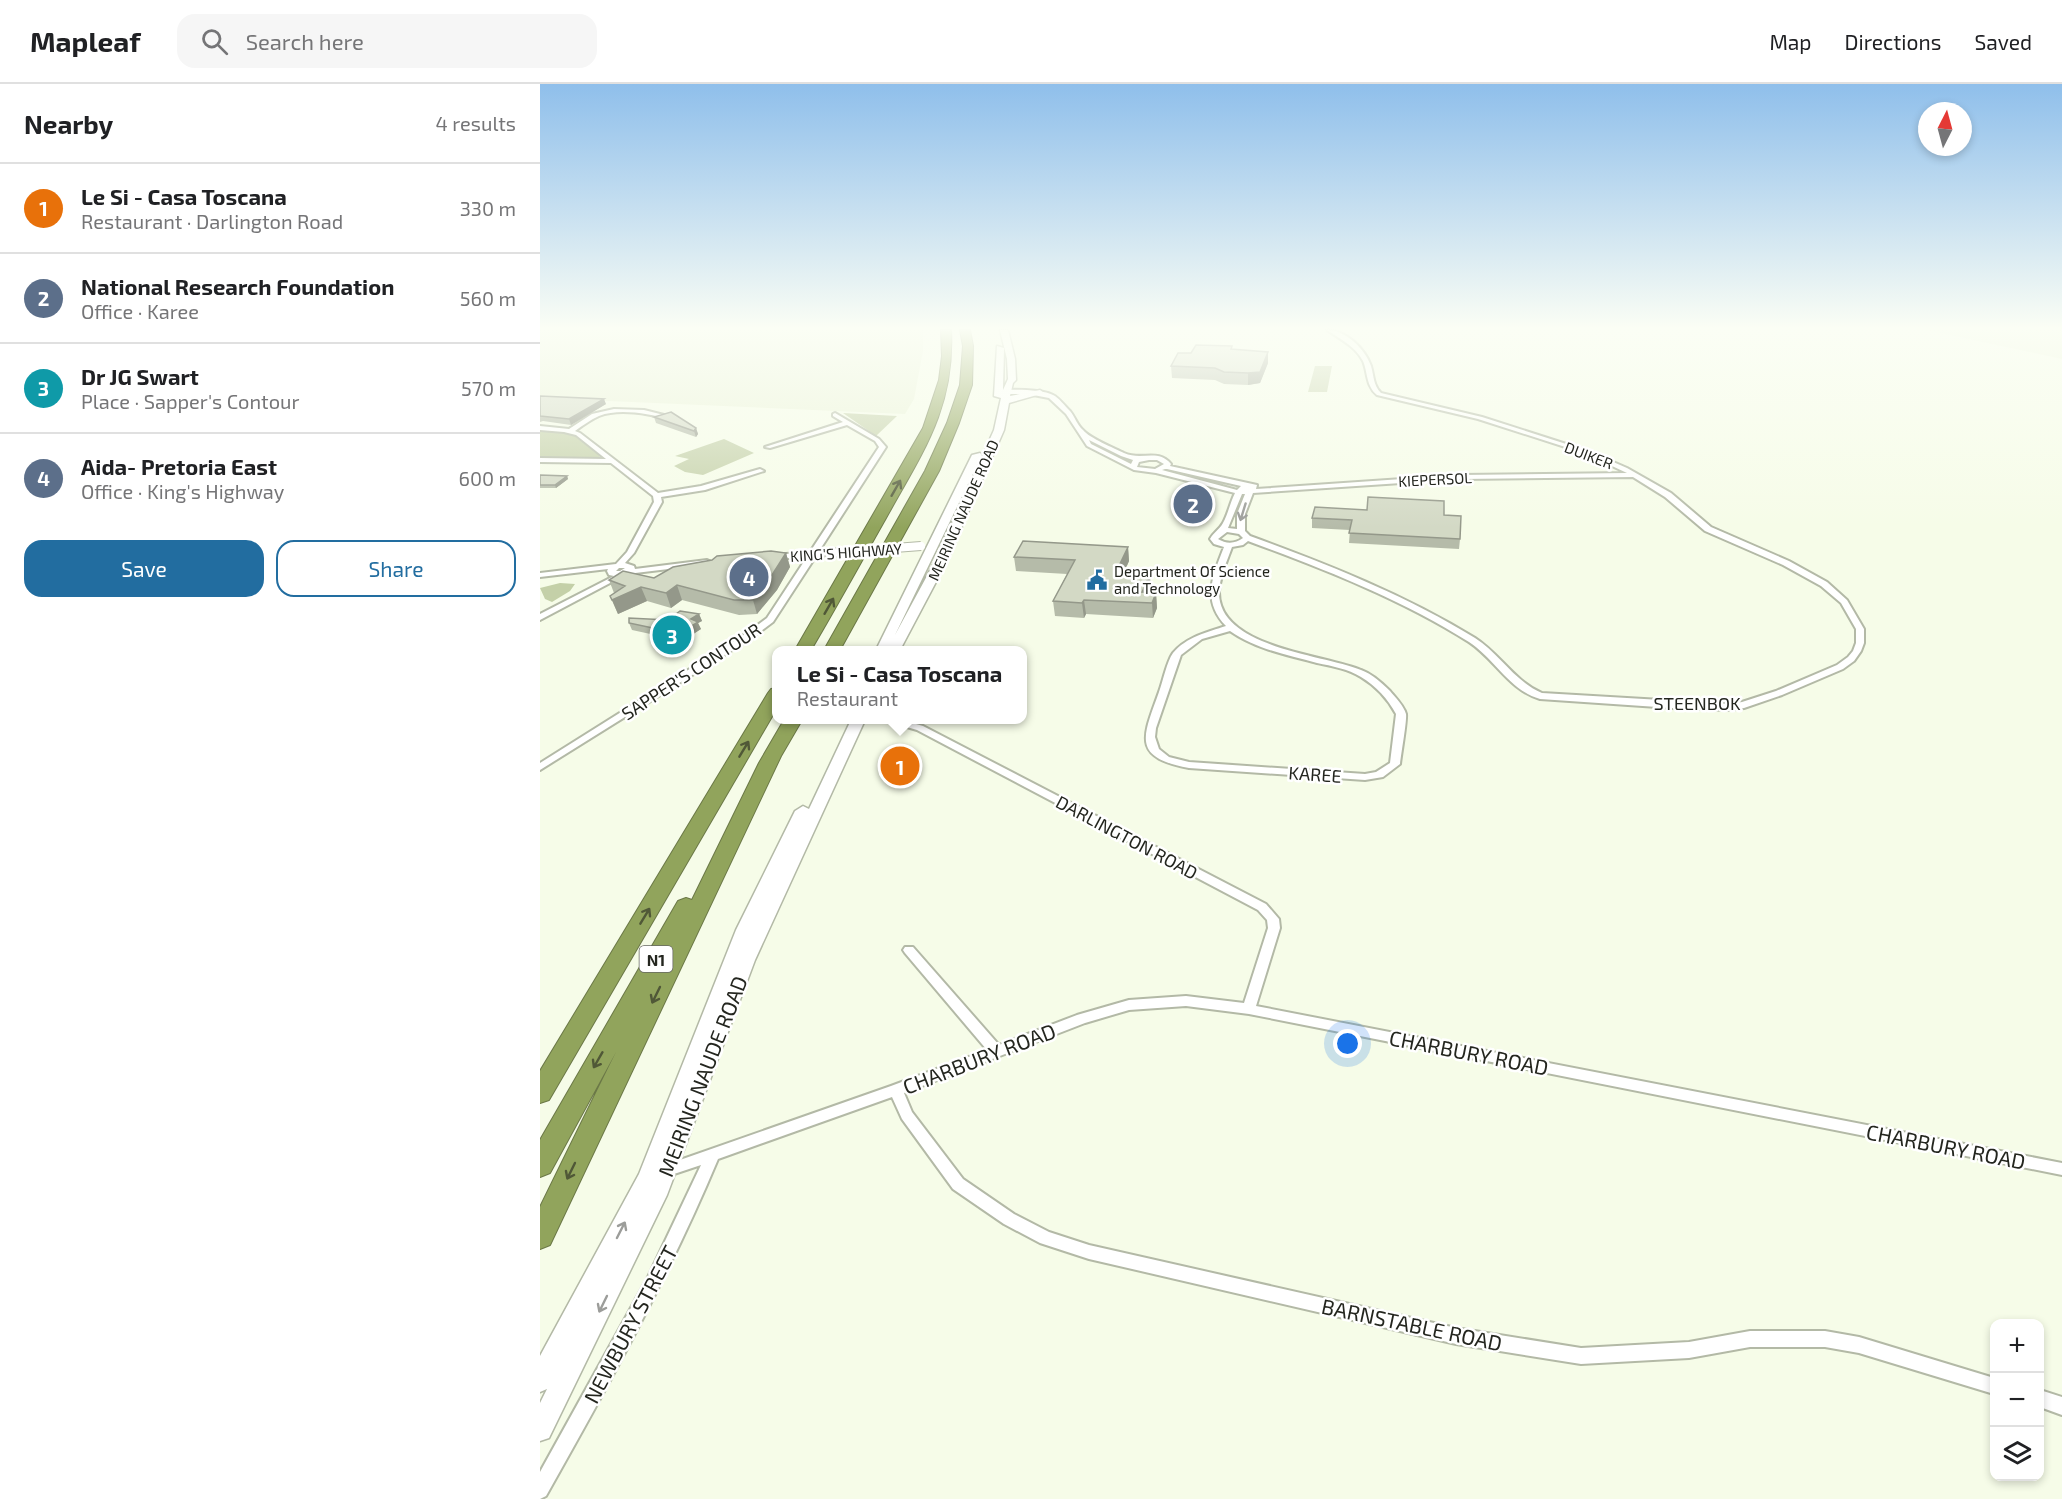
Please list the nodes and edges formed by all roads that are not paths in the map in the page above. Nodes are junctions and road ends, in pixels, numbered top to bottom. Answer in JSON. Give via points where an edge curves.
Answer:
{"nodes":[{"id":1,"x":940,"y":396,"type":"edge"},
{"id":2,"x":962,"y":396,"type":"edge"},
{"id":3,"x":1005,"y":396,"type":"edge"},
{"id":4,"x":1005,"y":396,"type":"edge"},
{"id":5,"x":1047,"y":396,"type":"edge"},
{"id":6,"x":1385,"y":396,"type":"edge"},
{"id":7,"x":835,"y":415,"type":"dead end"},
{"id":8,"x":669,"y":417,"type":"edge"},
{"id":9,"x":847,"y":423,"type":"junction"},
{"id":10,"x":540,"y":428,"type":"edge"},
{"id":11,"x":570,"y":431,"type":"junction"},
{"id":12,"x":1083,"y":434,"type":"junction"},
{"id":13,"x":768,"y":447,"type":"dead end"},
{"id":14,"x":1112,"y":450,"type":"junction"},
{"id":15,"x":1102,"y":453,"type":"junction"},
{"id":16,"x":1139,"y":459,"type":"junction"},
{"id":17,"x":540,"y":460,"type":"edge"},
{"id":18,"x":614,"y":461,"type":"junction"},
{"id":19,"x":1617,"y":465,"type":"junction"},
{"id":20,"x":1133,"y":467,"type":"junction"},
{"id":21,"x":1167,"y":467,"type":"junction"},
{"id":22,"x":760,"y":471,"type":"dead end"},
{"id":23,"x":1155,"y":471,"type":"junction"},
{"id":24,"x":1636,"y":475,"type":"junction"},
{"id":25,"x":1601,"y":476,"type":"junction"},
{"id":26,"x":1249,"y":488,"type":"junction"},
{"id":27,"x":1238,"y":492,"type":"junction"},
{"id":28,"x":657,"y":495,"type":"junction"},
{"id":29,"x":1221,"y":532,"type":"junction"},
{"id":30,"x":1243,"y":538,"type":"junction"},
{"id":31,"x":949,"y":545,"type":"junction"},
{"id":32,"x":1229,"y":545,"type":"junction"},
{"id":33,"x":927,"y":546,"type":"junction"},
{"id":34,"x":815,"y":554,"type":"junction"},
{"id":35,"x":769,"y":557,"type":"edge"},
{"id":36,"x":713,"y":562,"type":"edge"},
{"id":37,"x":621,"y":569,"type":"junction"},
{"id":38,"x":540,"y":575,"type":"edge"},
{"id":39,"x":540,"y":617,"type":"edge"},
{"id":40,"x":1233,"y":627,"type":"junction"},
{"id":41,"x":805,"y":646,"type":"edge"},
{"id":42,"x":835,"y":646,"type":"edge"},
{"id":43,"x":884,"y":646,"type":"edge"},
{"id":44,"x":897,"y":646,"type":"edge"},
{"id":45,"x":772,"y":701,"type":"edge"},
{"id":46,"x":791,"y":724,"type":"edge"},
{"id":47,"x":846,"y":724,"type":"edge"},
{"id":48,"x":856,"y":724,"type":"edge"},
{"id":49,"x":909,"y":724,"type":"edge"},
{"id":50,"x":773,"y":754,"type":"junction"},
{"id":51,"x":540,"y":767,"type":"edge"},
{"id":52,"x":909,"y":950,"type":"dead end"},
{"id":53,"x":1249,"y":1009,"type":"junction"},
{"id":54,"x":997,"y":1052,"type":"junction"},
{"id":55,"x":896,"y":1089,"type":"junction"},
{"id":56,"x":540,"y":1093,"type":"edge"},
{"id":57,"x":714,"y":1154,"type":"junction"},
{"id":58,"x":540,"y":1165,"type":"edge"},
{"id":59,"x":2062,"y":1169,"type":"edge"},
{"id":60,"x":657,"y":1174,"type":"junction"},
{"id":61,"x":540,"y":1236,"type":"edge"},
{"id":62,"x":540,"y":1380,"type":"edge"},
{"id":63,"x":1990,"y":1385,"type":"edge"},
{"id":64,"x":2044,"y":1400,"type":"edge"},
{"id":65,"x":2062,"y":1406,"type":"edge"},
{"id":66,"x":540,"y":1429,"type":"edge"},
{"id":67,"x":540,"y":1490,"type":"edge"}],
"edges":[{"from":41,"to":1,"type":"highway","one_way":true,"via":[[927,433]]},
{"from":2,"to":42,"type":"highway","via":[[932,471]]},
{"from":3,"to":31,"type":"street","name":"MEIRING NAUDE ROAD","via":[[999,430]]},
{"from":4,"to":33,"type":"street","name":"MEIRING NAUDE ROAD"},
{"from":5,"to":12,"type":"street","via":[[1056,400]]},
{"from":6,"to":19,"type":"street","name":"DUIKER","via":[[1480,418]]},
{"from":7,"to":9,"type":"street","name":"SAPPER'S CONTOUR"},
{"from":8,"to":11,"type":"street","via":[[607,412]]},
{"from":9,"to":13,"type":"street"},
{"from":9,"to":34,"type":"street","name":"SAPPER'S CONTOUR","via":[[883,447]]},
{"from":10,"to":11,"type":"street"},
{"from":11,"to":18,"type":"street"},
{"from":12,"to":14,"type":"street"},
{"from":12,"to":15,"type":"street","via":[[1089,445]]},
{"from":14,"to":15,"type":"street"},
{"from":14,"to":16,"type":"street"},
{"from":15,"to":20,"type":"street"},
{"from":16,"to":20,"type":"street"},
{"from":16,"to":21,"type":"street","via":[[1161,458]]},
{"from":17,"to":18,"type":"street"},
{"from":18,"to":28,"type":"street"},
{"from":19,"to":24,"type":"street","name":"DUIKER"},
{"from":19,"to":25,"type":"street"},
{"from":20,"to":23,"type":"street"},
{"from":21,"to":23,"type":"street"},
{"from":21,"to":26,"type":"street"},
{"from":22,"to":28,"type":"street","via":[[702,488]]},
{"from":23,"to":27,"type":"street"},
{"from":24,"to":25,"type":"street","name":"KIEPERSOL"},
{"from":24,"to":30,"type":"street","name":"STEENBOK","via":[[1668,495],[1708,529],[1824,584],[1844,602],[1860,629],[1860,642],[1851,659],[1779,693],[1729,707],[1540,696],[1524,688],[1485,648],[1437,619],[1376,588]]},
{"from":25,"to":26,"type":"street","name":"KIEPERSOL","via":[[1461,477]]},
{"from":26,"to":27,"type":"street"},
{"from":26,"to":30,"type":"street","one_way":true,"via":[[1239,522]]},
{"from":27,"to":29,"type":"street","via":[[1229,523]]},
{"from":28,"to":37,"type":"street","via":[[658,502]]},
{"from":29,"to":30,"type":"street"},
{"from":29,"to":32,"type":"street","via":[[1214,539]]},
{"from":30,"to":32,"type":"street"},
{"from":31,"to":33,"type":"street","name":"KING'S HIGHWAY"},
{"from":31,"to":44,"type":"street","name":"MEIRING NAUDE ROAD"},
{"from":32,"to":40,"type":"street","name":"KAREE","via":[[1215,585],[1215,598],[1222,619]]},
{"from":33,"to":34,"type":"street","name":"KING'S HIGHWAY","bridge":true},
{"from":33,"to":43,"type":"street","name":"MEIRING NAUDE ROAD"},
{"from":34,"to":35,"type":"street","name":"KING'S HIGHWAY"},
{"from":34,"to":51,"type":"street","name":"SAPPER'S CONTOUR","via":[[762,627]]},
{"from":36,"to":37,"type":"street"},
{"from":37,"to":38,"type":"street"},
{"from":37,"to":39,"type":"street","via":[[597,587]]},
{"from":40,"to":40,"type":"street","name":"KAREE","via":[[1199,637],[1177,654],[1150,728],[1149,738],[1156,753],[1169,761],[1189,765],[1365,777],[1378,775],[1395,764],[1401,714],[1380,688],[1362,673],[1267,647]]},
{"from":56,"to":45,"type":"highway","number":"N1","one_way":true},
{"from":46,"to":50,"type":"highway","number":"N1"},
{"from":47,"to":60,"type":"street","name":"MEIRING NAUDE ROAD","via":[[745,930]]},
{"from":48,"to":60,"type":"street","name":"MEIRING NAUDE ROAD","via":[[746,960]]},
{"from":49,"to":53,"type":"street","name":"DARLINGTON ROAD","via":[[1263,907],[1273,919],[1274,928]]},
{"from":50,"to":58,"type":"highway","number":"N1","one_way":true},
{"from":50,"to":61,"type":"highway","one_way":true},
{"from":52,"to":54,"type":"street"},
{"from":53,"to":54,"type":"street","name":"CHARBURY ROAD","via":[[1186,1001],[1129,1005]]},
{"from":53,"to":59,"type":"street","name":"CHARBURY ROAD"},
{"from":54,"to":55,"type":"street","name":"CHARBURY ROAD"},
{"from":55,"to":57,"type":"street","name":"CHARBURY ROAD"},
{"from":55,"to":63,"type":"street","name":"BARNSTABLE ROAD","via":[[907,1114],[958,1184],[1045,1238],[1089,1252],[1456,1336],[1581,1356],[1689,1350],[1750,1339],[1825,1339]]},
{"from":57,"to":60,"type":"street","name":"CHARBURY ROAD"},
{"from":57,"to":67,"type":"street","name":"NEWBURY STREET","via":[[676,1239]]},
{"from":62,"to":60,"type":"street","name":"MEIRING NAUDE ROAD","one_way":true},
{"from":60,"to":66,"type":"street","name":"MEIRING NAUDE ROAD","one_way":true,"via":[[582,1348]]},
{"from":64,"to":65,"type":"street"}]}
